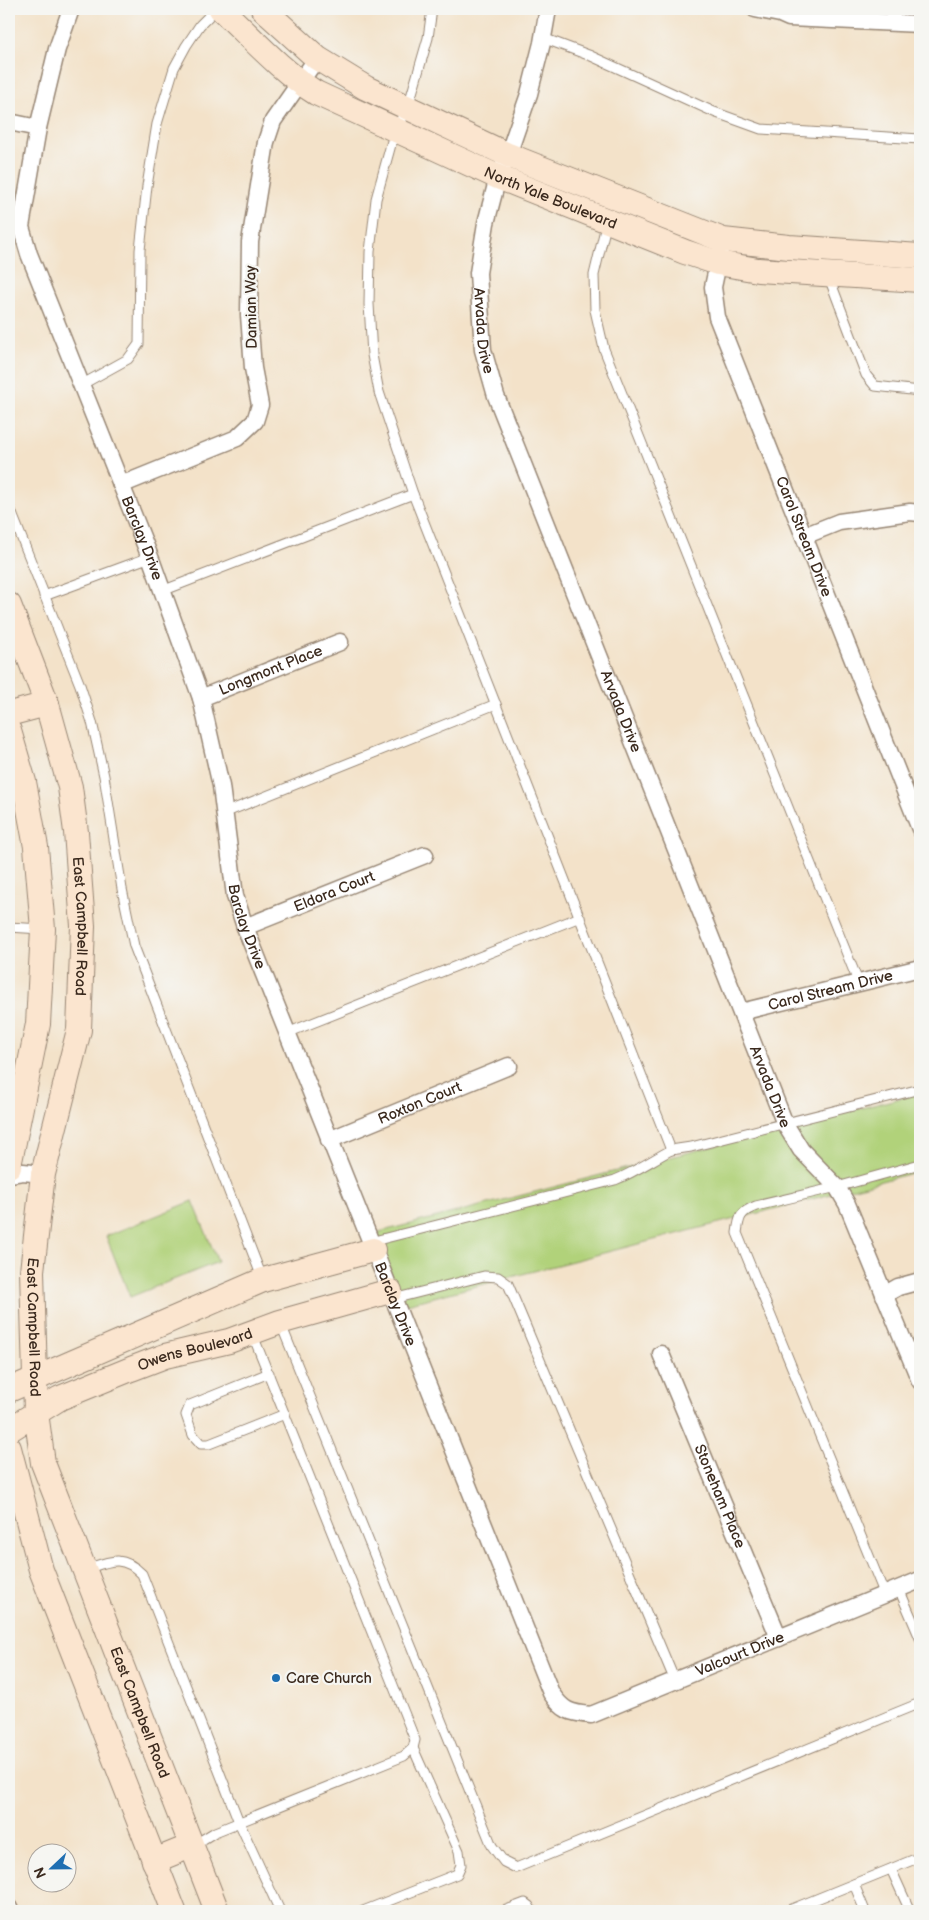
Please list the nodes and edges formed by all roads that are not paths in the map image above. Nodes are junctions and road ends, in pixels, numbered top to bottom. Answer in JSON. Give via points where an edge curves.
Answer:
{"nodes":[{"id":1,"x":71,"y":9,"type":"edge"},
{"id":2,"x":216,"y":9,"type":"edge"},
{"id":3,"x":221,"y":9,"type":"edge"},
{"id":4,"x":263,"y":9,"type":"edge"},
{"id":5,"x":432,"y":9,"type":"edge"},
{"id":6,"x":548,"y":9,"type":"edge"},
{"id":7,"x":755,"y":9,"type":"edge"},
{"id":8,"x":841,"y":14,"type":"edge"},
{"id":9,"x":920,"y":24,"type":"edge"},
{"id":10,"x":543,"y":38,"type":"junction"},
{"id":11,"x":317,"y":58,"type":"junction"},
{"id":12,"x":300,"y":82,"type":"junction"},
{"id":13,"x":408,"y":107,"type":"junction"},
{"id":14,"x":9,"y":122,"type":"edge"},
{"id":15,"x":38,"y":128,"type":"junction"},
{"id":16,"x":395,"y":130,"type":"junction"},
{"id":17,"x":920,"y":139,"type":"edge"},
{"id":18,"x":508,"y":155,"type":"junction"},
{"id":19,"x":498,"y":177,"type":"junction"},
{"id":20,"x":607,"y":221,"type":"junction"},
{"id":21,"x":723,"y":240,"type":"junction"},
{"id":22,"x":920,"y":256,"type":"edge"},
{"id":23,"x":718,"y":263,"type":"junction"},
{"id":24,"x":827,"y":274,"type":"junction"},
{"id":25,"x":920,"y":280,"type":"edge"},
{"id":26,"x":81,"y":385,"type":"junction"},
{"id":27,"x":920,"y":391,"type":"edge"},
{"id":28,"x":121,"y":485,"type":"junction"},
{"id":29,"x":413,"y":494,"type":"junction"},
{"id":30,"x":9,"y":506,"type":"edge"},
{"id":31,"x":920,"y":513,"type":"edge"},
{"id":32,"x":804,"y":536,"type":"junction"},
{"id":33,"x":150,"y":557,"type":"junction"},
{"id":34,"x":162,"y":591,"type":"junction"},
{"id":35,"x":44,"y":596,"type":"junction"},
{"id":36,"x":9,"y":605,"type":"edge"},
{"id":37,"x":340,"y":642,"type":"dead end"},
{"id":38,"x":201,"y":698,"type":"junction"},
{"id":39,"x":47,"y":704,"type":"junction"},
{"id":40,"x":496,"y":704,"type":"junction"},
{"id":41,"x":9,"y":714,"type":"edge"},
{"id":42,"x":9,"y":731,"type":"edge"},
{"id":43,"x":224,"y":812,"type":"junction"},
{"id":44,"x":920,"y":829,"type":"edge"},
{"id":45,"x":425,"y":855,"type":"dead end"},
{"id":46,"x":580,"y":917,"type":"junction"},
{"id":47,"x":9,"y":927,"type":"edge"},
{"id":48,"x":245,"y":927,"type":"junction"},
{"id":49,"x":43,"y":929,"type":"junction"},
{"id":50,"x":920,"y":968,"type":"edge"},
{"id":51,"x":858,"y":984,"type":"junction"},
{"id":52,"x":741,"y":1012,"type":"junction"},
{"id":53,"x":287,"y":1033,"type":"junction"},
{"id":54,"x":509,"y":1066,"type":"dead end"},
{"id":55,"x":920,"y":1089,"type":"edge"},
{"id":56,"x":785,"y":1124,"type":"junction"},
{"id":57,"x":329,"y":1140,"type":"junction"},
{"id":58,"x":671,"y":1150,"type":"junction"},
{"id":59,"x":920,"y":1164,"type":"edge"},
{"id":60,"x":9,"y":1166,"type":"edge"},
{"id":61,"x":9,"y":1174,"type":"edge"},
{"id":62,"x":43,"y":1174,"type":"junction"},
{"id":63,"x":837,"y":1187,"type":"junction"},
{"id":64,"x":372,"y":1246,"type":"junction"},
{"id":65,"x":263,"y":1280,"type":"junction"},
{"id":66,"x":920,"y":1281,"type":"edge"},
{"id":67,"x":392,"y":1295,"type":"junction"},
{"id":68,"x":884,"y":1295,"type":"junction"},
{"id":69,"x":280,"y":1322,"type":"junction"},
{"id":70,"x":252,"y":1332,"type":"junction"},
{"id":71,"x":662,"y":1354,"type":"dead end"},
{"id":72,"x":269,"y":1373,"type":"junction"},
{"id":73,"x":35,"y":1379,"type":"junction"},
{"id":74,"x":920,"y":1381,"type":"edge"},
{"id":75,"x":9,"y":1390,"type":"edge"},
{"id":76,"x":36,"y":1413,"type":"junction"},
{"id":77,"x":285,"y":1414,"type":"junction"},
{"id":78,"x":9,"y":1430,"type":"edge"},
{"id":79,"x":9,"y":1448,"type":"edge"},
{"id":80,"x":83,"y":1570,"type":"junction"},
{"id":81,"x":920,"y":1580,"type":"edge"},
{"id":82,"x":892,"y":1592,"type":"junction"},
{"id":83,"x":779,"y":1638,"type":"junction"},
{"id":84,"x":920,"y":1638,"type":"edge"},
{"id":85,"x":675,"y":1681,"type":"junction"},
{"id":86,"x":920,"y":1703,"type":"edge"},
{"id":87,"x":559,"y":1705,"type":"joint"},
{"id":88,"x":413,"y":1748,"type":"junction"},
{"id":89,"x":239,"y":1822,"type":"junction"},
{"id":90,"x":192,"y":1846,"type":"junction"},
{"id":91,"x":920,"y":1857,"type":"edge"},
{"id":92,"x":154,"y":1861,"type":"junction"},
{"id":93,"x":892,"y":1869,"type":"junction"},
{"id":94,"x":854,"y":1884,"type":"junction"},
{"id":95,"x":174,"y":1911,"type":"edge"},
{"id":96,"x":216,"y":1911,"type":"edge"},
{"id":97,"x":280,"y":1911,"type":"edge"},
{"id":98,"x":363,"y":1911,"type":"edge"},
{"id":99,"x":504,"y":1911,"type":"edge"},
{"id":100,"x":532,"y":1911,"type":"edge"},
{"id":101,"x":788,"y":1911,"type":"edge"},
{"id":102,"x":865,"y":1911,"type":"edge"},
{"id":103,"x":910,"y":1911,"type":"edge"}],
"edges":[{"from":1,"to":15,"type":"street","name":"Barclay Drive","via":[[57,49]]},
{"from":2,"to":26,"type":"lane","via":[[200,25],[174,68],[157,124],[140,250],[139,344],[128,359]]},
{"from":3,"to":12,"type":"main road","name":"North Yale Boulevard"},
{"from":4,"to":11,"type":"main road","name":"North Yale Boulevard"},
{"from":5,"to":13,"type":"lane","via":[[428,38]]},
{"from":6,"to":10,"type":"street","name":"Arvada Drive"},
{"from":7,"to":8,"type":"street","via":[[789,18]]},
{"from":8,"to":9,"type":"street"},
{"from":10,"to":17,"type":"lane","via":[[761,129]]},
{"from":10,"to":18,"type":"street","name":"Arvada Drive","via":[[529,94]]},
{"from":11,"to":12,"type":"street","name":"Damian Way"},
{"from":11,"to":13,"type":"main road","name":"North Yale Boulevard","via":[[366,88]]},
{"from":12,"to":16,"type":"main road","name":"North Yale Boulevard","via":[[316,93]]},
{"from":12,"to":28,"type":"street","name":"Damian Way","via":[[273,121],[266,142],[250,242],[249,315],[260,406],[256,421],[237,438]]},
{"from":13,"to":16,"type":"lane"},
{"from":13,"to":18,"type":"main road","name":"North Yale Boulevard"},
{"from":14,"to":15,"type":"street"},
{"from":15,"to":26,"type":"street","name":"Barclay Drive","via":[[21,227]]},
{"from":16,"to":19,"type":"main road","name":"North Yale Boulevard"},
{"from":16,"to":29,"type":"lane","via":[[376,199],[368,304],[379,392]]},
{"from":18,"to":19,"type":"street","name":"Arvada Drive"},
{"from":18,"to":21,"type":"main road","name":"North Yale Boulevard"},
{"from":19,"to":20,"type":"main road","name":"North Yale Boulevard"},
{"from":19,"to":52,"type":"street","name":"Arvada Drive","via":[[478,273],[482,350],[496,396]]},
{"from":20,"to":23,"type":"main road","name":"North Yale Boulevard"},
{"from":20,"to":51,"type":"lane","via":[[594,275],[594,310],[604,349]]},
{"from":21,"to":22,"type":"main road","name":"North Yale Boulevard","via":[[789,248]]},
{"from":21,"to":23,"type":"street","name":"Carol Stream Drive"},
{"from":23,"to":24,"type":"main road","name":"North Yale Boulevard","via":[[758,270]]},
{"from":23,"to":32,"type":"street","name":"Carol Stream Drive","via":[[713,287],[717,317]]},
{"from":24,"to":25,"type":"main road","name":"North Yale Boulevard"},
{"from":24,"to":27,"type":"lane","via":[[866,375],[875,386]]},
{"from":26,"to":28,"type":"street","name":"Barclay Drive"},
{"from":28,"to":33,"type":"street","name":"Barclay Drive"},
{"from":29,"to":34,"type":"lane"},
{"from":29,"to":40,"type":"lane"},
{"from":30,"to":35,"type":"lane"},
{"from":31,"to":32,"type":"street","via":[[839,522]]},
{"from":32,"to":44,"type":"street","name":"Carol Stream Drive"},
{"from":33,"to":34,"type":"street","name":"Barclay Drive"},
{"from":33,"to":35,"type":"lane"},
{"from":34,"to":38,"type":"street","name":"Barclay Drive"},
{"from":35,"to":65,"type":"lane","via":[[92,722],[134,946]]},
{"from":36,"to":39,"type":"main road","name":"East Campbell Road"},
{"from":37,"to":38,"type":"street","name":"Longmont Place"},
{"from":38,"to":43,"type":"street","name":"Barclay Drive"},
{"from":39,"to":41,"type":"main road"},
{"from":39,"to":62,"type":"main road","name":"East Campbell Road","via":[[70,788],[83,926],[79,1030]]},
{"from":40,"to":43,"type":"lane"},
{"from":40,"to":46,"type":"lane"},
{"from":42,"to":49,"type":"main road","via":[[24,782],[36,847]]},
{"from":43,"to":48,"type":"street","name":"Barclay Drive","via":[[235,896]]},
{"from":45,"to":48,"type":"street","name":"Eldora Court"},
{"from":46,"to":53,"type":"lane"},
{"from":46,"to":58,"type":"lane"},
{"from":47,"to":49,"type":"lane"},
{"from":48,"to":53,"type":"street","name":"Barclay Drive"},
{"from":49,"to":60,"type":"main road","via":[[38,1024]]},
{"from":50,"to":51,"type":"street","name":"Carol Stream Drive"},
{"from":51,"to":52,"type":"street","name":"Carol Stream Drive"},
{"from":52,"to":56,"type":"street","name":"Arvada Drive"},
{"from":53,"to":57,"type":"street","name":"Barclay Drive"},
{"from":54,"to":57,"type":"street","name":"Roxton Court"},
{"from":55,"to":56,"type":"lane"},
{"from":56,"to":58,"type":"lane"},
{"from":56,"to":63,"type":"street","name":"Arvada Drive","via":[[801,1150]]},
{"from":57,"to":64,"type":"street","name":"Barclay Drive"},
{"from":58,"to":64,"type":"lane","via":[[615,1180]]},
{"from":59,"to":63,"type":"lane"},
{"from":61,"to":62,"type":"street"},
{"from":62,"to":73,"type":"main road","name":"East Campbell Road","via":[[32,1271]]},
{"from":63,"to":68,"type":"street","name":"Arvada Drive"},
{"from":63,"to":82,"type":"lane","via":[[746,1209],[738,1218],[737,1233]]},
{"from":64,"to":65,"type":"main road","name":"Owens Boulevard"},
{"from":64,"to":67,"type":"street","name":"Barclay Drive"},
{"from":65,"to":73,"type":"main road","name":"Owens Boulevard"},
{"from":66,"to":68,"type":"street"},
{"from":67,"to":69,"type":"main road","name":"Owens Boulevard"},
{"from":67,"to":85,"type":"lane","via":[[484,1276],[498,1277],[508,1284]]},
{"from":67,"to":87,"type":"street","name":"Barclay Drive","via":[[551,1694]]},
{"from":68,"to":74,"type":"street","name":"Arvada Drive"},
{"from":69,"to":70,"type":"main road","name":"Owens Boulevard"},
{"from":69,"to":86,"type":"lane","via":[[492,1846],[504,1862],[516,1868]]},
{"from":70,"to":72,"type":"lane"},
{"from":70,"to":76,"type":"main road","name":"Owens Boulevard","via":[[131,1368],[60,1398]]},
{"from":71,"to":83,"type":"street","name":"Stoneham Place"},
{"from":72,"to":77,"type":"lane"},
{"from":72,"to":77,"type":"lane","via":[[190,1405],[186,1415],[193,1435],[201,1444],[209,1444]]},
{"from":73,"to":75,"type":"main road","name":"Owens Boulevard"},
{"from":73,"to":76,"type":"main road","name":"East Campbell Road"},
{"from":76,"to":78,"type":"main road","name":"Owens Boulevard"},
{"from":76,"to":80,"type":"main road","name":"East Campbell Road","via":[[43,1463]]},
{"from":77,"to":88,"type":"lane","via":[[415,1740]]},
{"from":79,"to":92,"type":"main road","via":[[41,1570]]},
{"from":80,"to":89,"type":"lane","via":[[108,1561],[122,1561],[142,1574]]},
{"from":80,"to":90,"type":"main road","name":"East Campbell Road"},
{"from":81,"to":82,"type":"street","name":"Valcourt Drive"},
{"from":82,"to":83,"type":"street","name":"Valcourt Drive"},
{"from":82,"to":84,"type":"lane"},
{"from":83,"to":85,"type":"street","name":"Valcourt Drive"},
{"from":85,"to":87,"type":"street","name":"Valcourt Drive","via":[[591,1715],[573,1714]]},
{"from":88,"to":89,"type":"lane","via":[[404,1756]]},
{"from":88,"to":98,"type":"lane","via":[[459,1851],[461,1865],[457,1874]]},
{"from":89,"to":90,"type":"lane"},
{"from":89,"to":97,"type":"lane"},
{"from":90,"to":92,"type":"main road"},
{"from":90,"to":96,"type":"main road","name":"East Campbell Road"},
{"from":91,"to":93,"type":"lane"},
{"from":92,"to":95,"type":"main road"},
{"from":93,"to":94,"type":"lane"},
{"from":93,"to":103,"type":"lane"},
{"from":94,"to":101,"type":"lane"},
{"from":94,"to":102,"type":"lane"},
{"from":99,"to":100,"type":"lane","via":[[525,1903]]}]}
